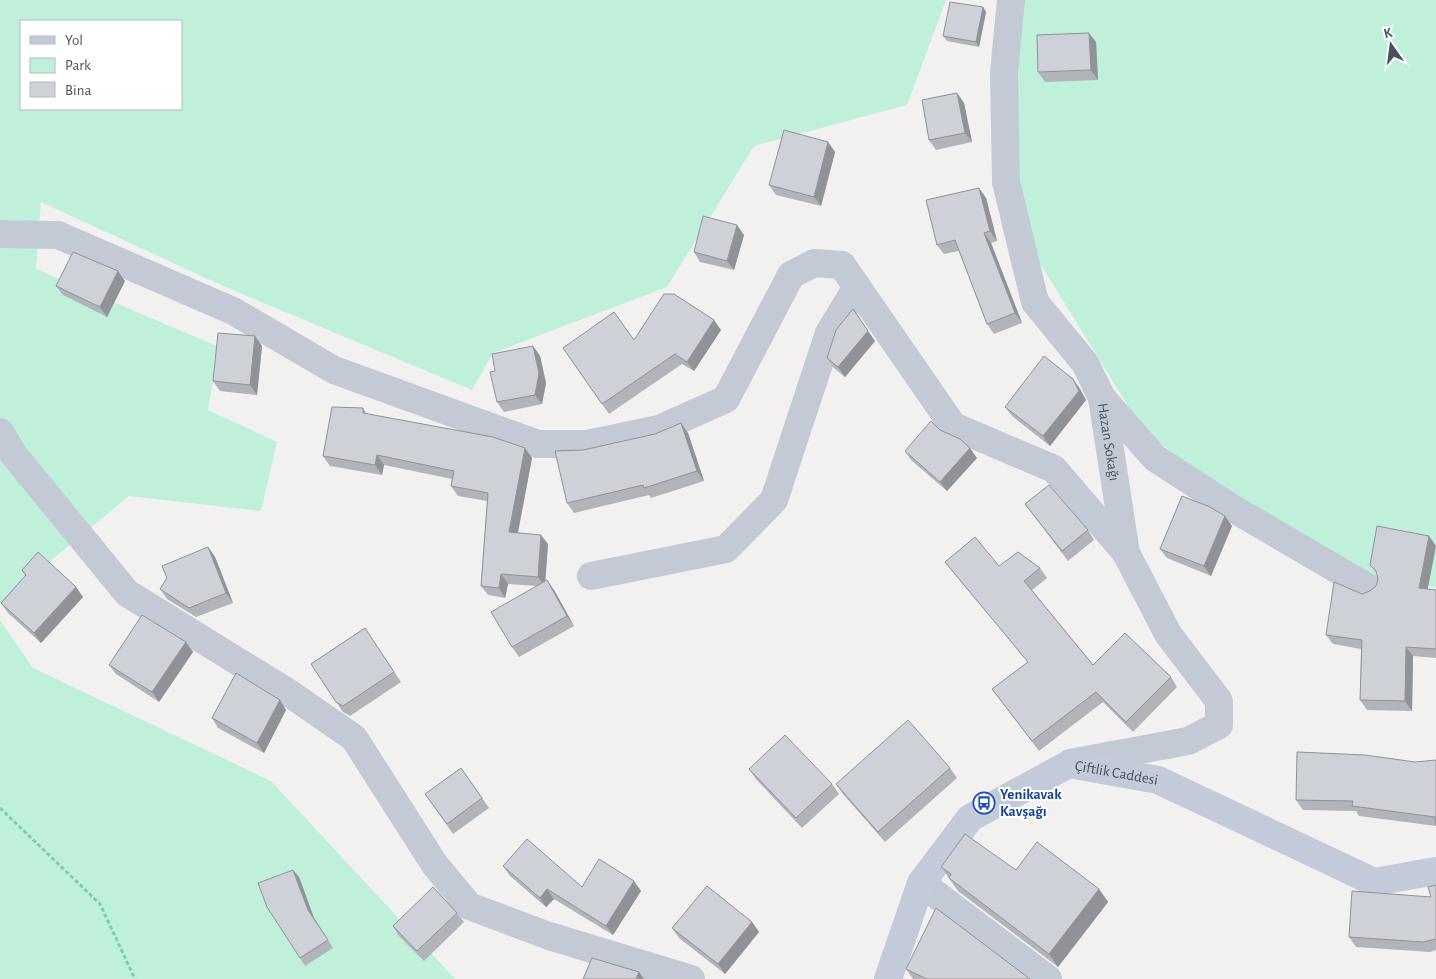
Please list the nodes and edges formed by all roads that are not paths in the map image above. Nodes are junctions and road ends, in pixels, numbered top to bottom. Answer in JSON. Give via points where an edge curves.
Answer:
{"nodes":[{"id":1,"x":1011,"y":0,"type":"edge"},
{"id":2,"x":0,"y":234,"type":"edge"},
{"id":3,"x":857,"y":287,"type":"junction"},
{"id":4,"x":1102,"y":398,"type":"junction"},
{"id":5,"x":0,"y":432,"type":"edge"},
{"id":6,"x":1126,"y":552,"type":"junction"},
{"id":7,"x":591,"y":576,"type":"dead end"},
{"id":8,"x":1369,"y":588,"type":"dead end"},
{"id":9,"x":1069,"y":764,"type":"junction"},
{"id":10,"x":1436,"y":871,"type":"edge"},
{"id":11,"x":921,"y":883,"type":"junction"},
{"id":12,"x":691,"y":979,"type":"edge"},
{"id":13,"x":888,"y":979,"type":"edge"},
{"id":14,"x":1048,"y":979,"type":"edge"}],
"edges":[{"from":1,"to":4,"type":"street","name":"Hazan Sokağı","via":[[1004,72],[1006,182],[1035,302],[1085,363]]},
{"from":2,"to":3,"type":"street","via":[[58,235],[233,311],[334,370],[538,444],[587,444],[660,429],[726,399],[791,274],[814,263],[842,265]]},
{"from":3,"to":6,"type":"street","via":[[953,426],[1054,469]]},
{"from":3,"to":7,"type":"street","via":[[829,333],[774,500],[726,549]]},
{"from":4,"to":6,"type":"street","name":"Hazan Sokağı"},
{"from":4,"to":8,"type":"street","via":[[1155,458],[1232,508]]},
{"from":5,"to":12,"type":"street","via":[[14,455],[126,593],[289,693],[354,738],[435,865],[469,906],[549,936]]},
{"from":6,"to":9,"type":"street","name":"Hazan Sokağı","via":[[1168,634],[1219,701],[1219,725],[1188,741]]},
{"from":9,"to":10,"type":"street","name":"Çiftlik Caddesi","via":[[1158,780],[1374,882]]},
{"from":9,"to":11,"type":"street","name":"Çiftlik Caddesi","via":[[970,818]]},
{"from":11,"to":13,"type":"street","name":"Çiftlik Caddesi"},
{"from":11,"to":14,"type":"street"}]}
